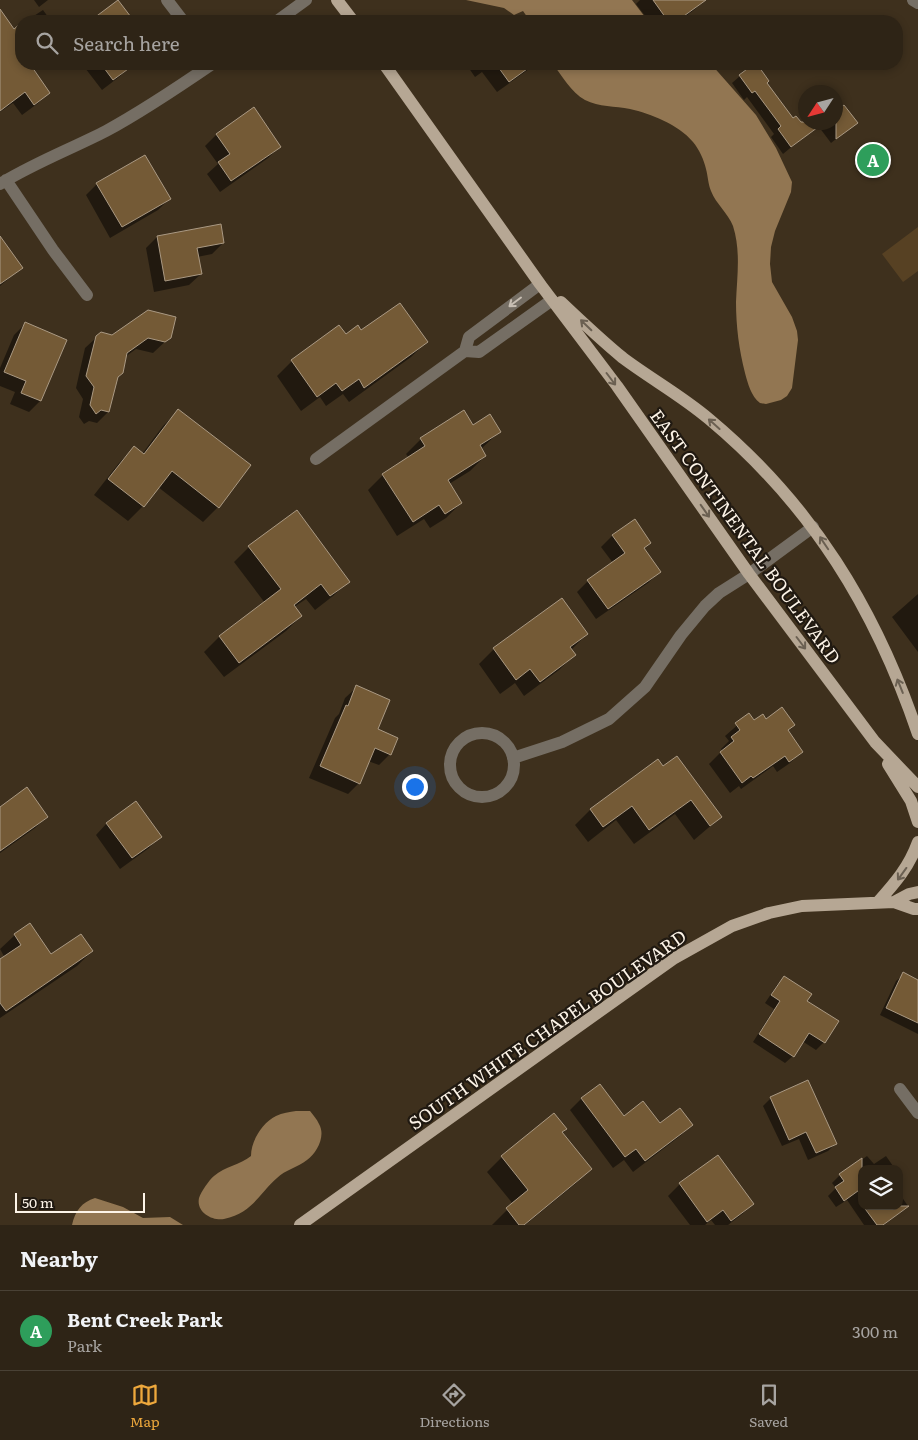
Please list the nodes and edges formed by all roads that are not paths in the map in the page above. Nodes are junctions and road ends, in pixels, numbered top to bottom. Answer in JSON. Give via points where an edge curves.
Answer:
{"nodes":[{"id":1,"x":167,"y":0,"type":"edge"},
{"id":2,"x":306,"y":0,"type":"edge"},
{"id":3,"x":337,"y":0,"type":"edge"},
{"id":4,"x":913,"y":0,"type":"edge"},
{"id":5,"x":918,"y":3,"type":"edge"},
{"id":6,"x":178,"y":15,"type":"edge"},
{"id":7,"x":285,"y":15,"type":"edge"},
{"id":8,"x":348,"y":15,"type":"edge"},
{"id":9,"x":203,"y":70,"type":"edge"},
{"id":10,"x":388,"y":70,"type":"edge"},
{"id":11,"x":3,"y":182,"type":"edge"},
{"id":12,"x":540,"y":284,"type":"junction"},
{"id":13,"x":87,"y":295,"type":"dead end"},
{"id":14,"x":552,"y":300,"type":"junction"},
{"id":15,"x":465,"y":351,"type":"junction"},
{"id":16,"x":316,"y":459,"type":"dead end"},
{"id":17,"x":813,"y":526,"type":"junction"},
{"id":18,"x":749,"y":574,"type":"junction"},
{"id":19,"x":918,"y":734,"type":"edge"},
{"id":20,"x":875,"y":742,"type":"junction"},
{"id":21,"x":513,"y":758,"type":"junction"},
{"id":22,"x":918,"y":787,"type":"edge"},
{"id":23,"x":918,"y":822,"type":"edge"},
{"id":24,"x":918,"y":842,"type":"edge"},
{"id":25,"x":918,"y":892,"type":"edge"},
{"id":26,"x":878,"y":902,"type":"junction"},
{"id":27,"x":894,"y":902,"type":"junction"},
{"id":28,"x":918,"y":909,"type":"edge"},
{"id":29,"x":900,"y":1089,"type":"dead end"},
{"id":30,"x":918,"y":1114,"type":"edge"},
{"id":31,"x":300,"y":1225,"type":"edge"}],
"edges":[{"from":1,"to":6,"type":"street"},
{"from":2,"to":7,"type":"street"},
{"from":3,"to":8,"type":"main road"},
{"from":4,"to":5,"type":"street"},
{"from":9,"to":11,"type":"street","via":[[105,132]]},
{"from":10,"to":12,"type":"main road","name":"EAST CONTINENTAL BOULEVARD"},
{"from":11,"to":13,"type":"street"},
{"from":12,"to":14,"type":"main road","name":"EAST CONTINENTAL BOULEVARD"},
{"from":12,"to":15,"type":"street","one_way":true,"via":[[469,337]]},
{"from":17,"to":12,"type":"main road","one_way":true,"via":[[775,481],[716,425],[618,354]]},
{"from":14,"to":15,"type":"street","via":[[479,352]]},
{"from":14,"to":18,"type":"main road","name":"EAST CONTINENTAL BOULEVARD","one_way":true},
{"from":15,"to":16,"type":"street"},
{"from":17,"to":18,"type":"street"},
{"from":19,"to":17,"type":"main road","one_way":true,"via":[[889,658],[871,622]]},
{"from":18,"to":20,"type":"main road","name":"EAST CONTINENTAL BOULEVARD","one_way":true},
{"from":18,"to":21,"type":"street","via":[[705,606],[645,687],[609,719],[562,742]]},
{"from":20,"to":22,"type":"main road","name":"EAST CONTINENTAL BOULEVARD"},
{"from":20,"to":23,"type":"main road","via":[[910,801]]},
{"from":21,"to":21,"type":"street","via":[[501,740],[480,733],[469,736],[453,751],[450,772],[459,788],[468,794],[493,796],[510,782],[514,771]]},
{"from":24,"to":26,"type":"main road","one_way":true,"via":[[901,877]]},
{"from":25,"to":27,"type":"main road","name":"SOUTH WHITE CHAPEL BOULEVARD"},
{"from":26,"to":27,"type":"main road","name":"SOUTH WHITE CHAPEL BOULEVARD"},
{"from":26,"to":31,"type":"main road","name":"SOUTH WHITE CHAPEL BOULEVARD","via":[[802,906],[732,926],[673,959]]},
{"from":27,"to":28,"type":"main road","name":"SOUTH WHITE CHAPEL BOULEVARD"},
{"from":29,"to":30,"type":"street"}]}
